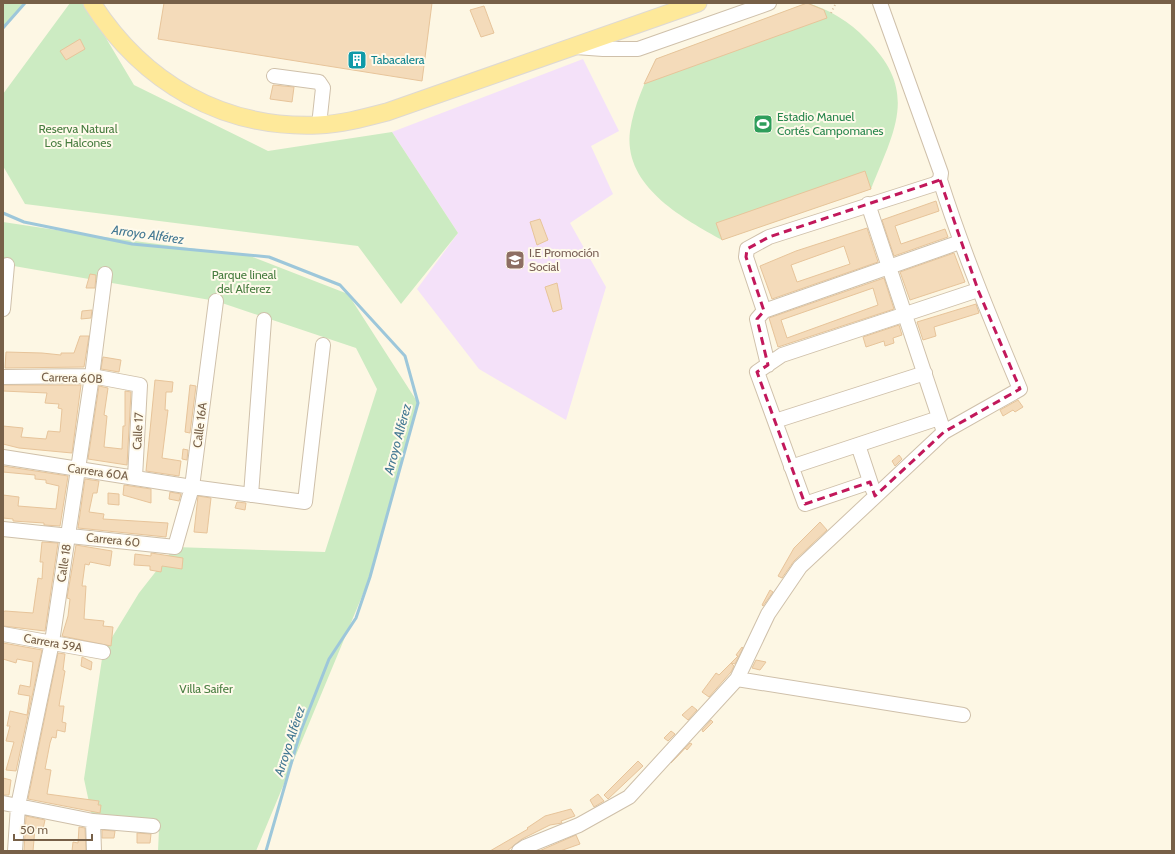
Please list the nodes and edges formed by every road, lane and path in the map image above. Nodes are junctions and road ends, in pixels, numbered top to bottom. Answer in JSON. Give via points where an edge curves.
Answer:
{"nodes":[{"id":1,"x":92,"y":3,"type":"edge"},
{"id":2,"x":698,"y":3,"type":"edge"},
{"id":3,"x":769,"y":3,"type":"edge"},
{"id":4,"x":836,"y":3,"type":"edge"},
{"id":5,"x":880,"y":3,"type":"edge"},
{"id":6,"x":831,"y":13,"type":"dead end"},
{"id":7,"x":576,"y":47,"type":"junction"},
{"id":8,"x":274,"y":76,"type":"dead end"},
{"id":9,"x":319,"y":125,"type":"junction"},
{"id":10,"x":940,"y":180,"type":"junction"},
{"id":11,"x":868,"y":204,"type":"junction"},
{"id":12,"x":960,"y":242,"type":"junction"},
{"id":13,"x":7,"y":265,"type":"dead end"},
{"id":14,"x":889,"y":266,"type":"junction"},
{"id":15,"x":105,"y":274,"type":"dead end"},
{"id":16,"x":978,"y":290,"type":"junction"},
{"id":17,"x":216,"y":301,"type":"dead end"},
{"id":18,"x":3,"y":309,"type":"edge"},
{"id":19,"x":764,"y":311,"type":"junction"},
{"id":20,"x":905,"y":314,"type":"junction"},
{"id":21,"x":264,"y":320,"type":"dead end"},
{"id":22,"x":323,"y":345,"type":"dead end"},
{"id":23,"x":768,"y":365,"type":"junction"},
{"id":24,"x":924,"y":373,"type":"junction"},
{"id":25,"x":3,"y":376,"type":"edge"},
{"id":26,"x":92,"y":376,"type":"junction"},
{"id":27,"x":140,"y":385,"type":"joint"},
{"id":28,"x":940,"y":418,"type":"junction"},
{"id":29,"x":775,"y":421,"type":"junction"},
{"id":30,"x":944,"y":432,"type":"junction"},
{"id":31,"x":858,"y":445,"type":"junction"},
{"id":32,"x":3,"y":457,"type":"edge"},
{"id":33,"x":792,"y":467,"type":"junction"},
{"id":34,"x":77,"y":469,"type":"junction"},
{"id":35,"x":135,"y":477,"type":"junction"},
{"id":36,"x":870,"y":482,"type":"junction"},
{"id":37,"x":192,"y":487,"type":"junction"},
{"id":38,"x":251,"y":495,"type":"junction"},
{"id":39,"x":875,"y":496,"type":"junction"},
{"id":40,"x":3,"y":529,"type":"edge"},
{"id":41,"x":68,"y":536,"type":"junction"},
{"id":42,"x":175,"y":547,"type":"joint"},
{"id":43,"x":3,"y":634,"type":"edge"},
{"id":44,"x":52,"y":642,"type":"junction"},
{"id":45,"x":102,"y":652,"type":"dead end"},
{"id":46,"x":737,"y":679,"type":"junction"},
{"id":47,"x":963,"y":715,"type":"dead end"},
{"id":48,"x":3,"y":803,"type":"edge"},
{"id":49,"x":18,"y":806,"type":"junction"},
{"id":50,"x":93,"y":822,"type":"junction"},
{"id":51,"x":153,"y":826,"type":"dead end"},
{"id":52,"x":15,"y":851,"type":"edge"},
{"id":53,"x":94,"y":851,"type":"edge"},
{"id":54,"x":519,"y":851,"type":"edge"}],
"edges":[{"from":1,"to":9,"type":"main road","via":[[133,53],[166,81],[197,101],[213,109],[250,120]]},
{"from":2,"to":7,"type":"main road"},
{"from":3,"to":7,"type":"street","via":[[638,49],[603,50]]},
{"from":4,"to":6,"type":"path"},
{"from":5,"to":10,"type":"street","via":[[941,173]]},
{"from":7,"to":9,"type":"main road","via":[[387,112]]},
{"from":8,"to":9,"type":"street","via":[[319,82],[323,88]]},
{"from":10,"to":11,"type":"street","via":[[935,184]]},
{"from":10,"to":12,"type":"street"},
{"from":11,"to":14,"type":"street"},
{"from":11,"to":19,"type":"street","via":[[769,237],[747,249],[746,257]]},
{"from":12,"to":14,"type":"street"},
{"from":12,"to":16,"type":"street"},
{"from":13,"to":18,"type":"street"},
{"from":14,"to":19,"type":"street"},
{"from":14,"to":20,"type":"street"},
{"from":15,"to":26,"type":"street","name":"Calle 18"},
{"from":16,"to":20,"type":"street"},
{"from":16,"to":30,"type":"street","via":[[1020,389]]},
{"from":17,"to":37,"type":"street","name":"Calle 16A"},
{"from":19,"to":23,"type":"street","via":[[757,318]]},
{"from":20,"to":23,"type":"street","via":[[782,355]]},
{"from":20,"to":24,"type":"street"},
{"from":21,"to":38,"type":"street"},
{"from":22,"to":38,"type":"street","name":"Carrera 60A","via":[[305,502]]},
{"from":23,"to":29,"type":"street","via":[[757,372]]},
{"from":24,"to":28,"type":"street"},
{"from":24,"to":29,"type":"street"},
{"from":25,"to":26,"type":"street","name":"Carrera 60B"},
{"from":26,"to":27,"type":"street","name":"Carrera 60B"},
{"from":26,"to":34,"type":"street","name":"Calle 18"},
{"from":27,"to":35,"type":"street","name":"Calle 17"},
{"from":28,"to":30,"type":"street"},
{"from":28,"to":31,"type":"street"},
{"from":29,"to":33,"type":"street"},
{"from":30,"to":39,"type":"street"},
{"from":31,"to":33,"type":"street"},
{"from":31,"to":36,"type":"street"},
{"from":32,"to":34,"type":"street","name":"Carrera 60A"},
{"from":33,"to":36,"type":"street","via":[[805,504]]},
{"from":34,"to":35,"type":"street","name":"Carrera 60A"},
{"from":34,"to":41,"type":"street","name":"Calle 18"},
{"from":35,"to":37,"type":"street","name":"Carrera 60A"},
{"from":36,"to":39,"type":"street"},
{"from":37,"to":38,"type":"street","name":"Carrera 60A"},
{"from":37,"to":42,"type":"street","name":"Calle 16A"},
{"from":39,"to":46,"type":"street","via":[[800,567],[768,614]]},
{"from":40,"to":41,"type":"street","name":"Carrera 60"},
{"from":41,"to":42,"type":"street","name":"Carrera 60"},
{"from":41,"to":44,"type":"street","name":"Calle 18"},
{"from":43,"to":44,"type":"street","name":"Carrera 59A"},
{"from":44,"to":45,"type":"street","name":"Carrera 59A"},
{"from":44,"to":49,"type":"street","name":"Calle 18"},
{"from":46,"to":47,"type":"street"},
{"from":46,"to":54,"type":"street","via":[[629,797],[579,825]]},
{"from":48,"to":49,"type":"street"},
{"from":49,"to":50,"type":"street"},
{"from":49,"to":52,"type":"street","name":"Calle 18"},
{"from":50,"to":51,"type":"street"},
{"from":50,"to":53,"type":"street"}]}
